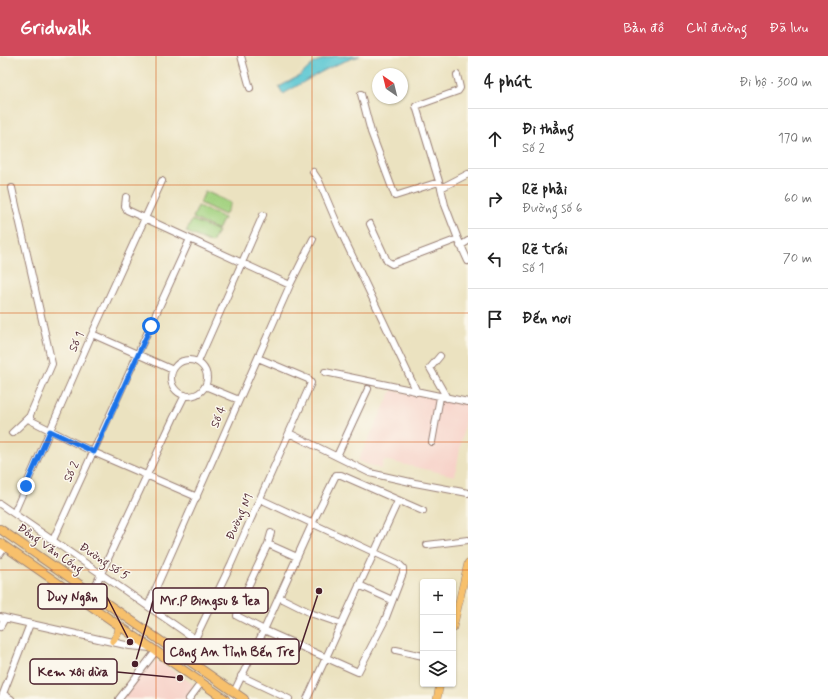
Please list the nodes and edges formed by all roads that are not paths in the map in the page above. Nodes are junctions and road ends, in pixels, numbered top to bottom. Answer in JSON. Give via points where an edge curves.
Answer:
{"nodes":[{"id":1,"x":241,"y":56,"type":"edge"},
{"id":2,"x":457,"y":75,"type":"dead end"},
{"id":3,"x":250,"y":88,"type":"dead end"},
{"id":4,"x":361,"y":94,"type":"dead end"},
{"id":5,"x":313,"y":172,"type":"dead end"},
{"id":6,"x":468,"y":174,"type":"edge"},
{"id":7,"x":162,"y":181,"type":"dead end"},
{"id":8,"x":440,"y":185,"type":"junction"},
{"id":9,"x":12,"y":188,"type":"dead end"},
{"id":10,"x":126,"y":197,"type":"dead end"},
{"id":11,"x":263,"y":215,"type":"dead end"},
{"id":12,"x":145,"y":219,"type":"junction"},
{"id":13,"x":370,"y":224,"type":"dead end"},
{"id":14,"x":190,"y":239,"type":"junction"},
{"id":15,"x":312,"y":239,"type":"dead end"},
{"id":16,"x":458,"y":239,"type":"junction"},
{"id":17,"x":468,"y":241,"type":"edge"},
{"id":18,"x":460,"y":246,"type":"junction"},
{"id":19,"x":468,"y":261,"type":"edge"},
{"id":20,"x":240,"y":262,"type":"junction"},
{"id":21,"x":290,"y":284,"type":"junction"},
{"id":22,"x":92,"y":334,"type":"junction"},
{"id":23,"x":138,"y":355,"type":"junction"},
{"id":24,"x":440,"y":356,"type":"dead end"},
{"id":25,"x":258,"y":358,"type":"junction"},
{"id":26,"x":198,"y":362,"type":"junction"},
{"id":27,"x":173,"y":370,"type":"junction"},
{"id":28,"x":325,"y":372,"type":"dead end"},
{"id":29,"x":206,"y":386,"type":"junction"},
{"id":30,"x":368,"y":389,"type":"dead end"},
{"id":31,"x":417,"y":392,"type":"junction"},
{"id":32,"x":186,"y":395,"type":"junction"},
{"id":33,"x":440,"y":397,"type":"junction"},
{"id":34,"x":447,"y":398,"type":"junction"},
{"id":35,"x":239,"y":400,"type":"junction"},
{"id":36,"x":468,"y":402,"type":"edge"},
{"id":37,"x":29,"y":417,"type":"junction"},
{"id":38,"x":50,"y":431,"type":"junction"},
{"id":39,"x":12,"y":433,"type":"dead end"},
{"id":40,"x":289,"y":433,"type":"junction"},
{"id":41,"x":432,"y":442,"type":"dead end"},
{"id":42,"x":94,"y":452,"type":"junction"},
{"id":43,"x":336,"y":456,"type":"junction"},
{"id":44,"x":147,"y":475,"type":"junction"},
{"id":45,"x":468,"y":493,"type":"edge"},
{"id":46,"x":197,"y":497,"type":"junction"},
{"id":47,"x":260,"y":499,"type":"junction"},
{"id":48,"x":398,"y":501,"type":"junction"},
{"id":49,"x":0,"y":504,"type":"edge"},
{"id":50,"x":423,"y":511,"type":"dead end"},
{"id":51,"x":14,"y":513,"type":"junction"},
{"id":52,"x":312,"y":524,"type":"junction"},
{"id":53,"x":0,"y":529,"type":"edge"},
{"id":54,"x":271,"y":533,"type":"dead end"},
{"id":55,"x":12,"y":537,"type":"junction"},
{"id":56,"x":53,"y":540,"type":"junction"},
{"id":57,"x":468,"y":540,"type":"edge"},
{"id":58,"x":268,"y":544,"type":"junction"},
{"id":59,"x":3,"y":545,"type":"edge"},
{"id":60,"x":427,"y":545,"type":"dead end"},
{"id":61,"x":374,"y":552,"type":"junction"},
{"id":62,"x":0,"y":554,"type":"edge"},
{"id":63,"x":297,"y":557,"type":"junction"},
{"id":64,"x":468,"y":565,"type":"edge"},
{"id":65,"x":102,"y":573,"type":"junction"},
{"id":66,"x":359,"y":586,"type":"junction"},
{"id":67,"x":92,"y":593,"type":"junction"},
{"id":68,"x":280,"y":596,"type":"junction"},
{"id":69,"x":392,"y":600,"type":"junction"},
{"id":70,"x":148,"y":606,"type":"junction"},
{"id":71,"x":456,"y":615,"type":"edge"},
{"id":72,"x":3,"y":617,"type":"edge"},
{"id":73,"x":30,"y":624,"type":"junction"},
{"id":74,"x":342,"y":624,"type":"junction"},
{"id":75,"x":119,"y":625,"type":"junction"},
{"id":76,"x":0,"y":627,"type":"edge"},
{"id":77,"x":264,"y":630,"type":"junction"},
{"id":78,"x":196,"y":639,"type":"junction"},
{"id":79,"x":113,"y":641,"type":"junction"},
{"id":80,"x":153,"y":650,"type":"junction"},
{"id":81,"x":396,"y":650,"type":"dead end"},
{"id":82,"x":420,"y":655,"type":"edge"},
{"id":83,"x":184,"y":657,"type":"junction"},
{"id":84,"x":327,"y":659,"type":"junction"},
{"id":85,"x":241,"y":676,"type":"junction"},
{"id":86,"x":202,"y":683,"type":"junction"},
{"id":87,"x":439,"y":687,"type":"edge"},
{"id":88,"x":234,"y":692,"type":"junction"},
{"id":89,"x":2,"y":696,"type":"edge"},
{"id":90,"x":276,"y":696,"type":"edge"},
{"id":91,"x":12,"y":699,"type":"edge"},
{"id":92,"x":119,"y":699,"type":"edge"},
{"id":93,"x":189,"y":699,"type":"edge"},
{"id":94,"x":225,"y":699,"type":"edge"},
{"id":95,"x":244,"y":699,"type":"edge"},
{"id":96,"x":289,"y":699,"type":"edge"},
{"id":97,"x":307,"y":699,"type":"edge"},
{"id":98,"x":437,"y":699,"type":"edge"}],
"edges":[{"from":1,"to":3,"type":"street"},
{"from":2,"to":8,"type":"street","via":[[460,88],[458,91],[416,106]]},
{"from":4,"to":8,"type":"street","via":[[373,137],[395,196]]},
{"from":5,"to":31,"type":"street"},
{"from":6,"to":8,"type":"street"},
{"from":7,"to":12,"type":"street","name":"Số 1"},
{"from":8,"to":16,"type":"street"},
{"from":9,"to":37,"type":"street","via":[[52,364]]},
{"from":10,"to":12,"type":"street","via":[[125,208]]},
{"from":11,"to":20,"type":"street"},
{"from":12,"to":14,"type":"street"},
{"from":12,"to":22,"type":"street","name":"Số 1"},
{"from":13,"to":16,"type":"street","via":[[387,261],[392,264]]},
{"from":14,"to":20,"type":"street"},
{"from":14,"to":23,"type":"street","name":"Số 2"},
{"from":15,"to":21,"type":"street","name":"Số 4"},
{"from":16,"to":18,"type":"street"},
{"from":17,"to":18,"type":"street"},
{"from":18,"to":19,"type":"street"},
{"from":20,"to":21,"type":"street"},
{"from":20,"to":26,"type":"street"},
{"from":21,"to":25,"type":"street","name":"Số 4"},
{"from":22,"to":23,"type":"street"},
{"from":22,"to":38,"type":"street","name":"Số 1"},
{"from":23,"to":27,"type":"street"},
{"from":23,"to":42,"type":"street","name":"Số 2"},
{"from":24,"to":34,"type":"street","via":[[430,368]]},
{"from":25,"to":35,"type":"street","name":"Số 4"},
{"from":25,"to":40,"type":"street","name":"Đường N1","via":[[311,382]]},
{"from":26,"to":27,"type":"street","via":[[181,362]]},
{"from":26,"to":29,"type":"street","via":[[206,372]]},
{"from":27,"to":32,"type":"street","via":[[172,383],[179,393]]},
{"from":28,"to":31,"type":"street"},
{"from":29,"to":32,"type":"street","via":[[197,394]]},
{"from":29,"to":35,"type":"street"},
{"from":30,"to":43,"type":"street"},
{"from":31,"to":33,"type":"street"},
{"from":32,"to":44,"type":"street"},
{"from":33,"to":34,"type":"street"},
{"from":33,"to":41,"type":"street"},
{"from":34,"to":36,"type":"street"},
{"from":35,"to":46,"type":"street","name":"Số 4"},
{"from":37,"to":38,"type":"street","via":[[31,421]]},
{"from":37,"to":39,"type":"street"},
{"from":38,"to":42,"type":"street"},
{"from":38,"to":51,"type":"street","name":"Số 1"},
{"from":40,"to":43,"type":"street"},
{"from":40,"to":47,"type":"street","name":"Đường N1"},
{"from":42,"to":44,"type":"street"},
{"from":42,"to":56,"type":"street","name":"Số 2"},
{"from":43,"to":45,"type":"street","via":[[370,473]]},
{"from":44,"to":46,"type":"street"},
{"from":44,"to":65,"type":"street"},
{"from":46,"to":70,"type":"street","name":"Số 4"},
{"from":47,"to":52,"type":"street"},
{"from":47,"to":78,"type":"street","name":"Đường N1"},
{"from":48,"to":50,"type":"street"},
{"from":48,"to":52,"type":"street","via":[[337,474]]},
{"from":48,"to":61,"type":"street"},
{"from":49,"to":51,"type":"street","name":"Đường số 5"},
{"from":51,"to":56,"type":"street","name":"Đường số 5"},
{"from":52,"to":61,"type":"street"},
{"from":52,"to":63,"type":"street"},
{"from":53,"to":55,"type":"highway","name":"Đồng Văn Cống"},
{"from":54,"to":58,"type":"street"},
{"from":55,"to":59,"type":"highway"},
{"from":55,"to":67,"type":"highway","name":"Đồng Văn Cống"},
{"from":56,"to":65,"type":"street","name":"Đường số 5"},
{"from":57,"to":60,"type":"street"},
{"from":58,"to":63,"type":"street"},
{"from":58,"to":77,"type":"street","via":[[236,614]]},
{"from":59,"to":62,"type":"street"},
{"from":59,"to":75,"type":"highway","name":"Đồng Văn Cống"},
{"from":61,"to":66,"type":"street"},
{"from":61,"to":69,"type":"street","via":[[403,568]]},
{"from":63,"to":68,"type":"street"},
{"from":64,"to":71,"type":"main road"},
{"from":65,"to":67,"type":"street"},
{"from":65,"to":70,"type":"street","name":"Đường số 5"},
{"from":66,"to":69,"type":"street"},
{"from":66,"to":74,"type":"street"},
{"from":67,"to":83,"type":"highway","name":"Đồng Văn Cống"},
{"from":68,"to":74,"type":"street","via":[[313,614]]},
{"from":68,"to":77,"type":"street"},
{"from":69,"to":84,"type":"street","via":[[360,670],[355,672]]},
{"from":70,"to":78,"type":"street","name":"Đường số 5"},
{"from":72,"to":73,"type":"street"},
{"from":72,"to":76,"type":"street"},
{"from":73,"to":79,"type":"street"},
{"from":73,"to":89,"type":"street"},
{"from":74,"to":84,"type":"street"},
{"from":75,"to":79,"type":"main road"},
{"from":75,"to":80,"type":"highway","name":"Đồng Văn Cống"},
{"from":77,"to":84,"type":"street"},
{"from":77,"to":85,"type":"street"},
{"from":78,"to":83,"type":"street","name":"Đường N1"},
{"from":79,"to":80,"type":"street"},
{"from":80,"to":86,"type":"highway","name":"Đồng Văn Cống"},
{"from":80,"to":92,"type":"street"},
{"from":81,"to":82,"type":"street"},
{"from":83,"to":88,"type":"highway","name":"Đồng Văn Cống"},
{"from":84,"to":97,"type":"street"},
{"from":85,"to":88,"type":"street"},
{"from":85,"to":90,"type":"street"},
{"from":86,"to":93,"type":"street"},
{"from":86,"to":94,"type":"highway","name":"Đồng Văn Cống"},
{"from":87,"to":98,"type":"main road"},
{"from":88,"to":95,"type":"highway","name":"Đồng Văn Cống"},
{"from":89,"to":91,"type":"street"},
{"from":90,"to":96,"type":"street"}]}
